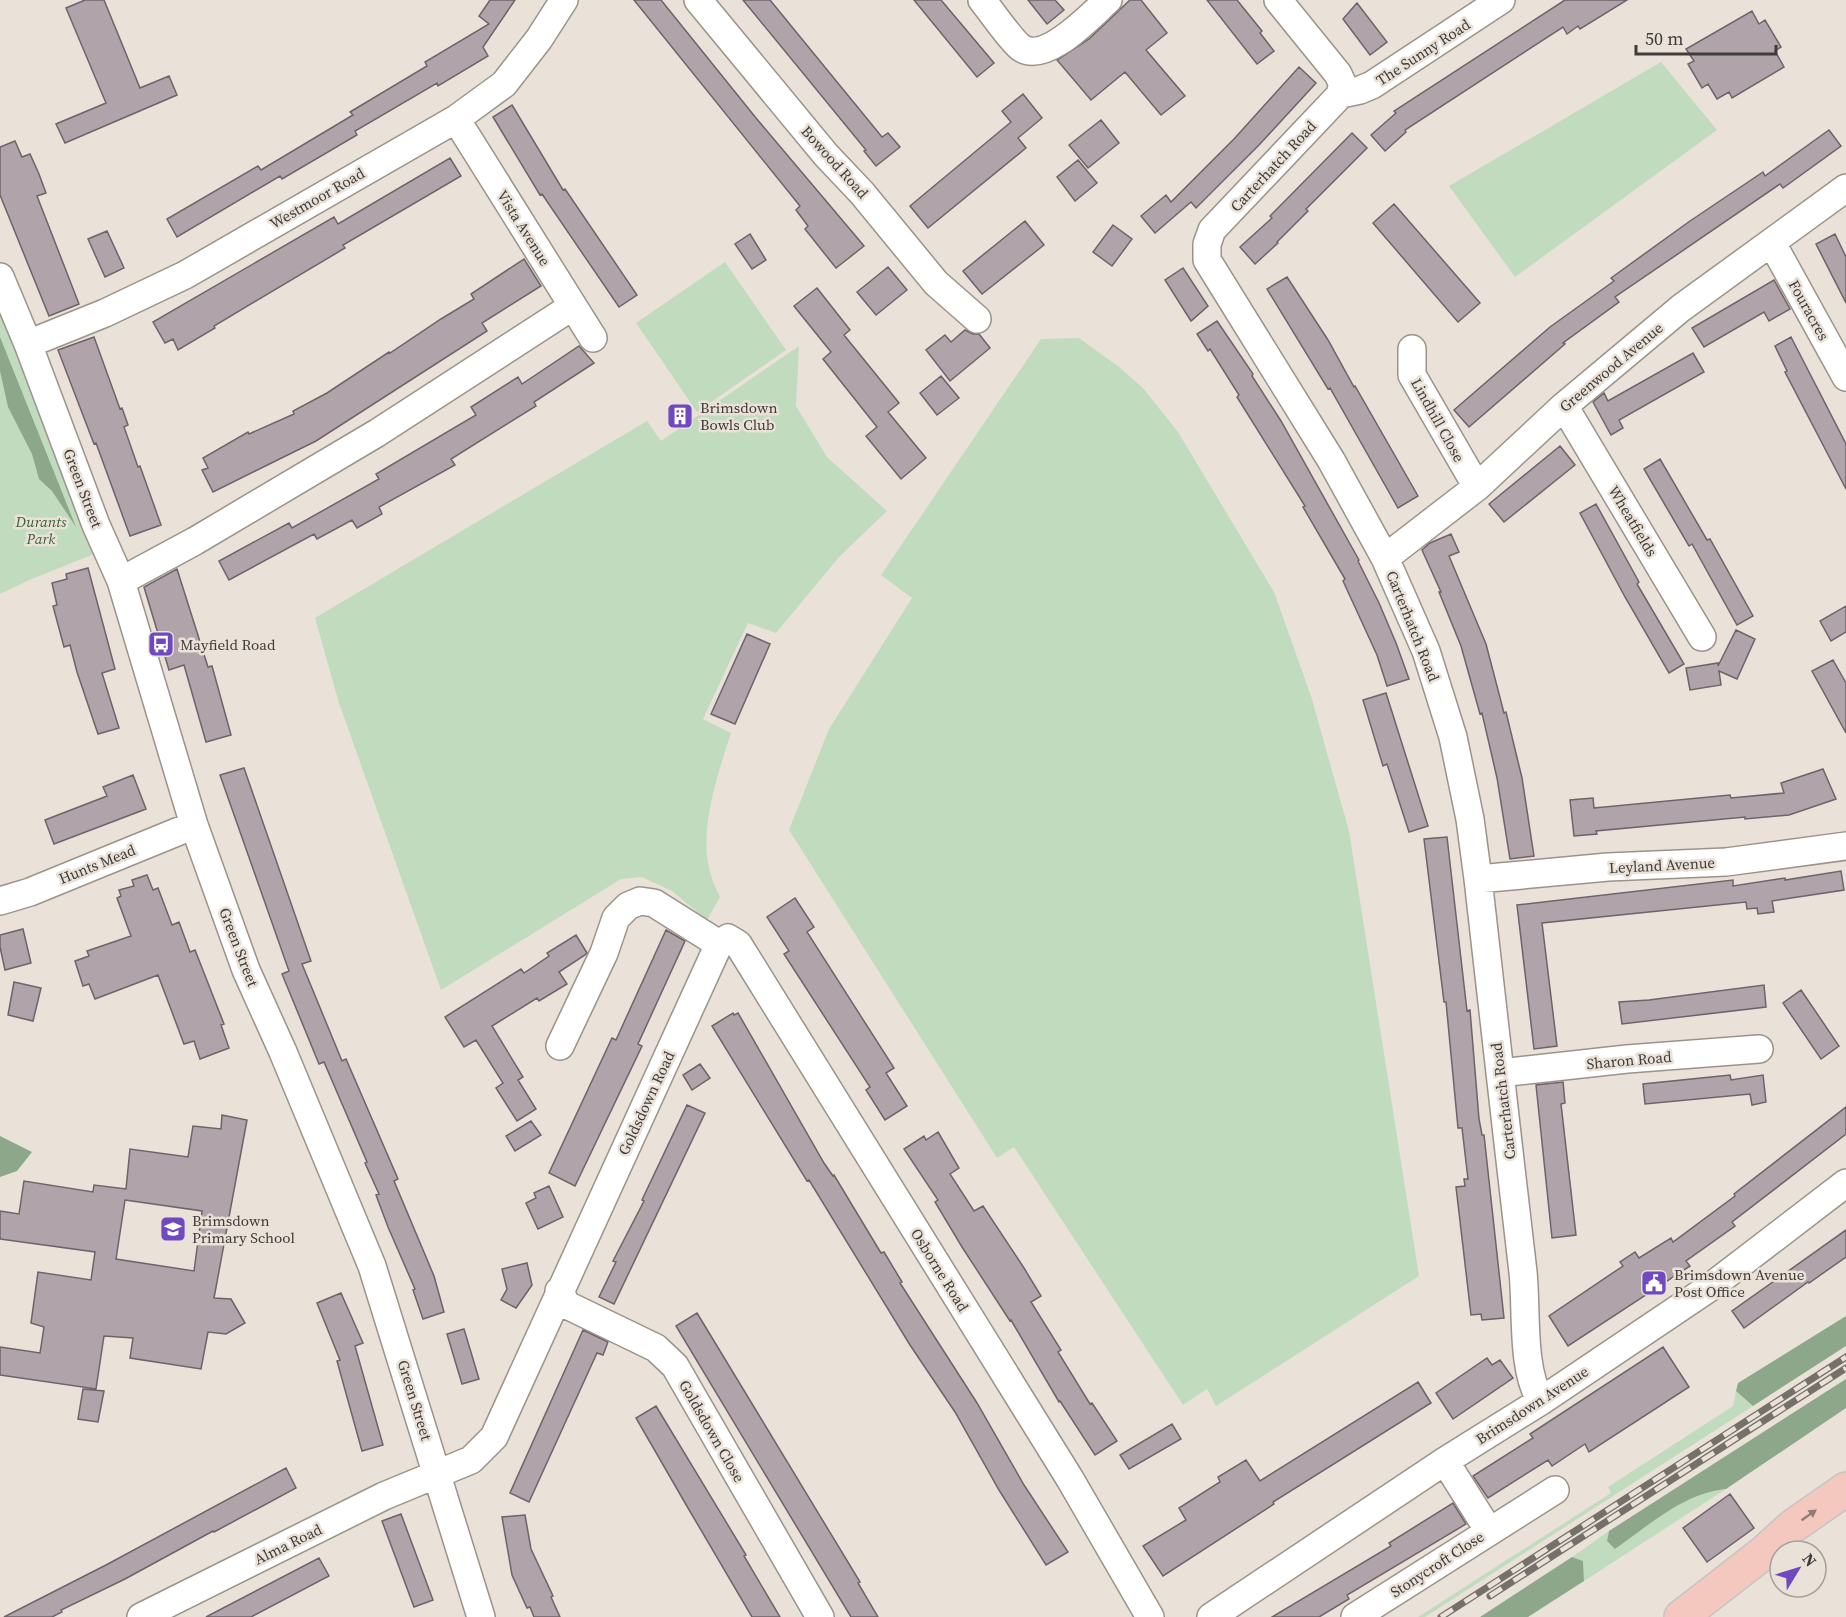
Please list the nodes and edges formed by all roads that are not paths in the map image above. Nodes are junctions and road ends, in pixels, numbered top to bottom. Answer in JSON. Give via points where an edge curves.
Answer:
{"nodes":[{"id":1,"x":564,"y":0,"type":"edge"},
{"id":2,"x":699,"y":0,"type":"edge"},
{"id":3,"x":982,"y":0,"type":"edge"},
{"id":4,"x":1108,"y":0,"type":"edge"},
{"id":5,"x":1278,"y":0,"type":"edge"},
{"id":6,"x":1501,"y":0,"type":"edge"},
{"id":7,"x":1341,"y":94,"type":"junction"},
{"id":8,"x":456,"y":118,"type":"junction"},
{"id":9,"x":1846,"y":188,"type":"edge"},
{"id":10,"x":1772,"y":243,"type":"junction"},
{"id":11,"x":0,"y":277,"type":"edge"},
{"id":12,"x":573,"y":306,"type":"junction"},
{"id":13,"x":977,"y":319,"type":"dead end"},
{"id":14,"x":593,"y":338,"type":"dead end"},
{"id":15,"x":28,"y":344,"type":"junction"},
{"id":16,"x":1412,"y":349,"type":"dead end"},
{"id":17,"x":1846,"y":377,"type":"edge"},
{"id":18,"x":1564,"y":406,"type":"junction"},
{"id":19,"x":1476,"y":487,"type":"junction"},
{"id":20,"x":1385,"y":558,"type":"junction"},
{"id":21,"x":122,"y":580,"type":"junction"},
{"id":22,"x":1702,"y":637,"type":"dead end"},
{"id":23,"x":194,"y":825,"type":"junction"},
{"id":24,"x":1846,"y":846,"type":"edge"},
{"id":25,"x":1478,"y":879,"type":"junction"},
{"id":26,"x":0,"y":901,"type":"edge"},
{"id":27,"x":719,"y":944,"type":"junction"},
{"id":28,"x":560,"y":1046,"type":"dead end"},
{"id":29,"x":1759,"y":1049,"type":"dead end"},
{"id":30,"x":1500,"y":1073,"type":"junction"},
{"id":31,"x":1846,"y":1183,"type":"edge"},
{"id":32,"x":559,"y":1292,"type":"junction"},
{"id":33,"x":1541,"y":1401,"type":"junction"},
{"id":34,"x":1445,"y":1461,"type":"junction"},
{"id":35,"x":437,"y":1473,"type":"junction"},
{"id":36,"x":1846,"y":1489,"type":"edge"},
{"id":37,"x":1555,"y":1490,"type":"dead end"},
{"id":38,"x":1846,"y":1514,"type":"edge"},
{"id":39,"x":1489,"y":1531,"type":"junction"},
{"id":40,"x":1814,"y":1539,"type":"edge"},
{"id":41,"x":1768,"y":1575,"type":"edge"},
{"id":42,"x":141,"y":1617,"type":"edge"},
{"id":43,"x":481,"y":1617,"type":"edge"},
{"id":44,"x":820,"y":1617,"type":"edge"},
{"id":45,"x":1150,"y":1617,"type":"edge"},
{"id":46,"x":1211,"y":1617,"type":"edge"},
{"id":47,"x":1355,"y":1617,"type":"edge"},
{"id":48,"x":1681,"y":1617,"type":"edge"},
{"id":49,"x":1719,"y":1617,"type":"edge"}],
"edges":[{"from":1,"to":8,"type":"street","name":"Westmoor Road","via":[[504,84]]},
{"from":2,"to":13,"type":"street","name":"Bowood Road","via":[[936,283]]},
{"from":3,"to":4,"type":"street","via":[[1021,48],[1034,52],[1058,43]]},
{"from":5,"to":7,"type":"street","via":[[1338,74]]},
{"from":6,"to":7,"type":"street","name":"The Sunny Road","via":[[1372,85]]},
{"from":7,"to":20,"type":"street","name":"Carterhatch Road","via":[[1212,230],[1206,252],[1213,271],[1331,460]]},
{"from":8,"to":12,"type":"street","name":"Vista Avenue"},
{"from":8,"to":15,"type":"street","name":"Westmoor Road","via":[[185,274],[105,313]]},
{"from":9,"to":10,"type":"street","name":"Greenwood Avenue"},
{"from":10,"to":17,"type":"street","name":"Fouracres"},
{"from":10,"to":18,"type":"street","name":"Greenwood Avenue","via":[[1681,308]]},
{"from":11,"to":15,"type":"street","name":"Green Street"},
{"from":12,"to":14,"type":"street","name":"Vista Avenue"},
{"from":12,"to":21,"type":"street","via":[[377,433]]},
{"from":15,"to":21,"type":"street","name":"Green Street","via":[[96,525]]},
{"from":16,"to":19,"type":"street","name":"Lindhill Close","via":[[1412,375]]},
{"from":18,"to":19,"type":"street","name":"Greenwood Avenue"},
{"from":18,"to":22,"type":"street","name":"Wheatfields"},
{"from":19,"to":20,"type":"street","name":"Greenwood Avenue"},
{"from":20,"to":25,"type":"street","name":"Carterhatch Road","via":[[1426,651],[1454,737]]},
{"from":21,"to":23,"type":"street","name":"Green Street"},
{"from":23,"to":26,"type":"street","name":"Hunts Mead"},
{"from":23,"to":35,"type":"street","name":"Green Street","via":[[246,970],[372,1266]]},
{"from":24,"to":25,"type":"street","name":"Leyland Avenue","via":[[1726,862],[1608,867]]},
{"from":25,"to":30,"type":"street","name":"Carterhatch Road"},
{"from":27,"to":28,"type":"street","via":[[654,903],[640,901],[628,906],[616,918],[604,953]]},
{"from":27,"to":32,"type":"street","name":"Goldsdown Road"},
{"from":27,"to":45,"type":"street","name":"Osborne Road","via":[[728,938],[738,944],[1070,1479]]},
{"from":29,"to":30,"type":"street","name":"Sharon Road"},
{"from":30,"to":33,"type":"street","name":"Carterhatch Road","via":[[1530,1374]]},
{"from":31,"to":33,"type":"street","name":"Brimsdown Avenue","via":[[1709,1288]]},
{"from":32,"to":35,"type":"street","name":"Goldsdown Road","via":[[494,1437],[471,1460]]},
{"from":32,"to":44,"type":"street","name":"Goldsdown Close","via":[[567,1305],[656,1347],[675,1366]]},
{"from":33,"to":34,"type":"street","name":"Brimsdown Avenue"},
{"from":34,"to":39,"type":"street","name":"Stonycroft Close"},
{"from":34,"to":46,"type":"street","name":"Brimsdown Avenue"},
{"from":35,"to":42,"type":"street","name":"Alma Road"},
{"from":35,"to":43,"type":"street","name":"Green Street"},
{"from":48,"to":36,"type":"main road","one_way":true,"via":[[1793,1526]]},
{"from":37,"to":39,"type":"street","name":"Stonycroft Close"},
{"from":38,"to":40,"type":"main road"},
{"from":39,"to":47,"type":"street","name":"Stonycroft Close"},
{"from":41,"to":49,"type":"main road"}]}
